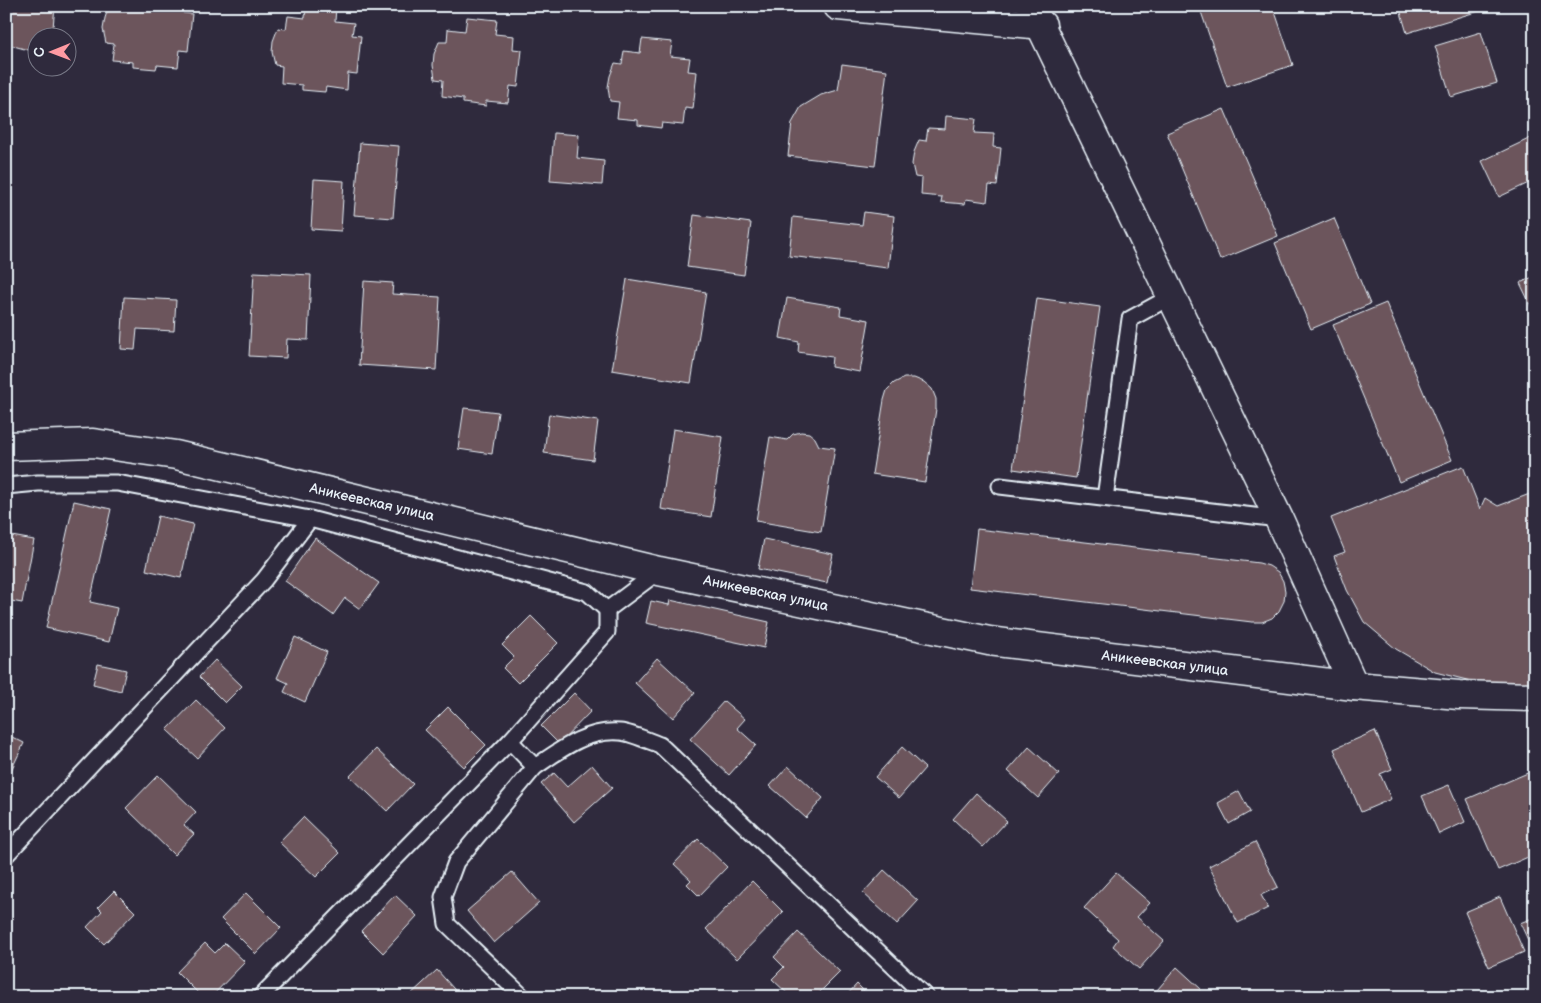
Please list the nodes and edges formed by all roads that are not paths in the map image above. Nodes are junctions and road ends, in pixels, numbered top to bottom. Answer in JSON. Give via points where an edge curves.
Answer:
{"nodes":[{"id":1,"x":838,"y":6,"type":"edge"},
{"id":2,"x":1036,"y":16,"type":"edge"},
{"id":3,"x":1172,"y":296,"type":"junction"},
{"id":4,"x":6,"y":446,"type":"edge"},
{"id":5,"x":6,"y":486,"type":"edge"},
{"id":6,"x":1000,"y":486,"type":"dead end"},
{"id":7,"x":1105,"y":498,"type":"junction"},
{"id":8,"x":310,"y":519,"type":"junction"},
{"id":9,"x":1279,"y":519,"type":"junction"},
{"id":10,"x":659,"y":570,"type":"junction"},
{"id":11,"x":607,"y":610,"type":"junction"},
{"id":12,"x":1354,"y":686,"type":"junction"},
{"id":13,"x":1535,"y":697,"type":"edge"},
{"id":14,"x":510,"y":741,"type":"junction"},
{"id":15,"x":534,"y":767,"type":"junction"},
{"id":16,"x":6,"y":854,"type":"edge"},
{"id":17,"x":260,"y":997,"type":"edge"},
{"id":18,"x":523,"y":997,"type":"edge"},
{"id":19,"x":926,"y":997,"type":"edge"}],
"edges":[{"from":1,"to":2,"type":"street"},
{"from":2,"to":3,"type":"street"},
{"from":3,"to":7,"type":"lane","via":[[1130,319]]},
{"from":3,"to":9,"type":"street"},
{"from":4,"to":10,"type":"street","name":"Аникеевская улица","via":[[93,443],[176,455]]},
{"from":5,"to":8,"type":"lane","via":[[117,483]]},
{"from":6,"to":7,"type":"lane"},
{"from":7,"to":9,"type":"lane"},
{"from":8,"to":11,"type":"lane","via":[[586,592]]},
{"from":8,"to":16,"type":"lane","via":[[264,580]]},
{"from":9,"to":12,"type":"street"},
{"from":10,"to":11,"type":"lane"},
{"from":10,"to":12,"type":"street","name":"Аникеевская улица","via":[[989,641]]},
{"from":11,"to":14,"type":"lane","via":[[607,632]]},
{"from":12,"to":13,"type":"street","name":"Аникеевская улица","via":[[1459,695]]},
{"from":14,"to":15,"type":"lane"},
{"from":14,"to":17,"type":"lane"},
{"from":15,"to":18,"type":"lane","via":[[456,862],[443,897],[448,924]]},
{"from":15,"to":19,"type":"lane","via":[[574,741],[600,733],[621,732],[660,745]]}]}
